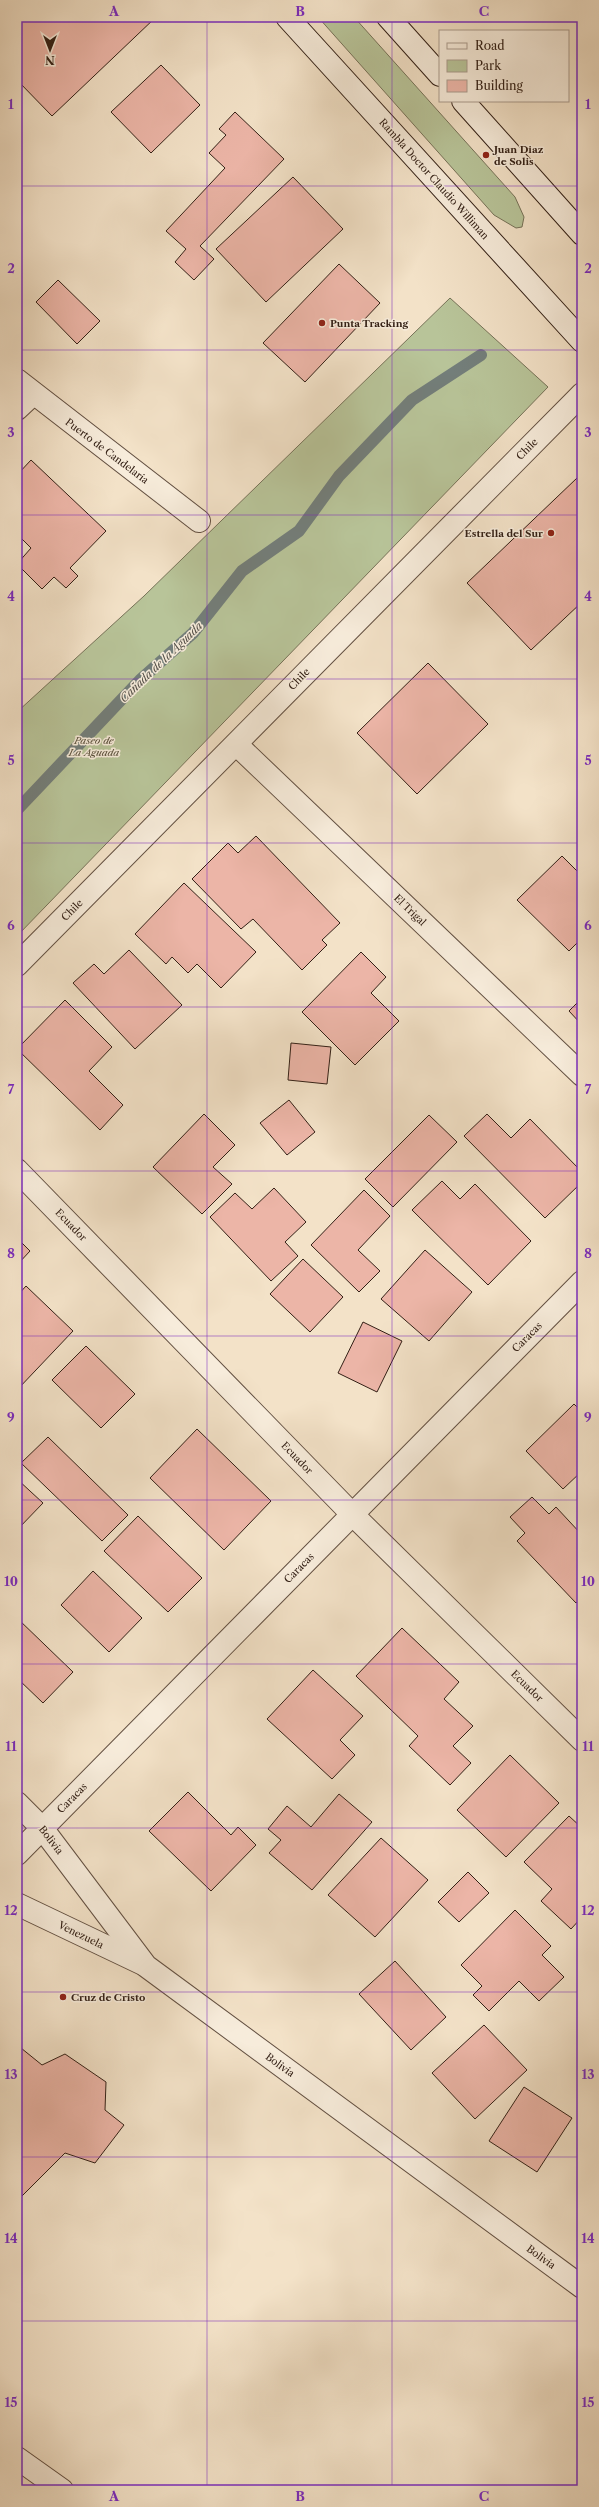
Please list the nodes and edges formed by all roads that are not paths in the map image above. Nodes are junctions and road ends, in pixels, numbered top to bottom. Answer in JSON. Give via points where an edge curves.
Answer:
{"nodes":[{"id":1,"x":287,"y":17,"type":"edge"},
{"id":2,"x":388,"y":17,"type":"edge"},
{"id":3,"x":439,"y":74,"type":"edge"},
{"id":4,"x":464,"y":102,"type":"edge"},
{"id":5,"x":582,"y":234,"type":"edge"},
{"id":6,"x":582,"y":341,"type":"edge"},
{"id":7,"x":25,"y":387,"type":"edge"},
{"id":8,"x":582,"y":394,"type":"edge"},
{"id":9,"x":17,"y":409,"type":"edge"},
{"id":10,"x":199,"y":521,"type":"dead end"},
{"id":11,"x":237,"y":745,"type":"junction"},
{"id":12,"x":17,"y":965,"type":"edge"},
{"id":13,"x":582,"y":1075,"type":"edge"},
{"id":14,"x":17,"y":1170,"type":"edge"},
{"id":15,"x":582,"y":1282,"type":"edge"},
{"id":16,"x":352,"y":1514,"type":"junction"},
{"id":17,"x":582,"y":1740,"type":"edge"},
{"id":18,"x":17,"y":1803,"type":"edge"},
{"id":19,"x":42,"y":1828,"type":"junction"},
{"id":20,"x":17,"y":1854,"type":"edge"},
{"id":21,"x":17,"y":1904,"type":"edge"},
{"id":22,"x":146,"y":1966,"type":"junction"},
{"id":23,"x":582,"y":2287,"type":"edge"},
{"id":24,"x":17,"y":2458,"type":"edge"},
{"id":25,"x":62,"y":2490,"type":"edge"}],
"edges":[{"from":1,"to":6,"type":"street","name":"Rambla Doctor Claudio Williman"},
{"from":2,"to":3,"type":"street"},
{"from":4,"to":5,"type":"street"},
{"from":7,"to":9,"type":"street"},
{"from":7,"to":10,"type":"street","name":"Puerto de Candelaria"},
{"from":8,"to":11,"type":"street","name":"Chile","via":[[296,681]]},
{"from":11,"to":12,"type":"street","name":"Chile"},
{"from":11,"to":13,"type":"street","name":"El Trigal"},
{"from":14,"to":16,"type":"street","name":"Ecuador"},
{"from":15,"to":16,"type":"street","name":"Caracas"},
{"from":16,"to":17,"type":"street","name":"Ecuador"},
{"from":16,"to":19,"type":"street","name":"Caracas"},
{"from":18,"to":19,"type":"street","name":"Bolivia"},
{"from":19,"to":20,"type":"street","name":"Caracas"},
{"from":19,"to":22,"type":"street","name":"Bolivia"},
{"from":21,"to":22,"type":"street","name":"Venezuela"},
{"from":22,"to":23,"type":"street","name":"Bolivia"},
{"from":24,"to":25,"type":"street"}]}
